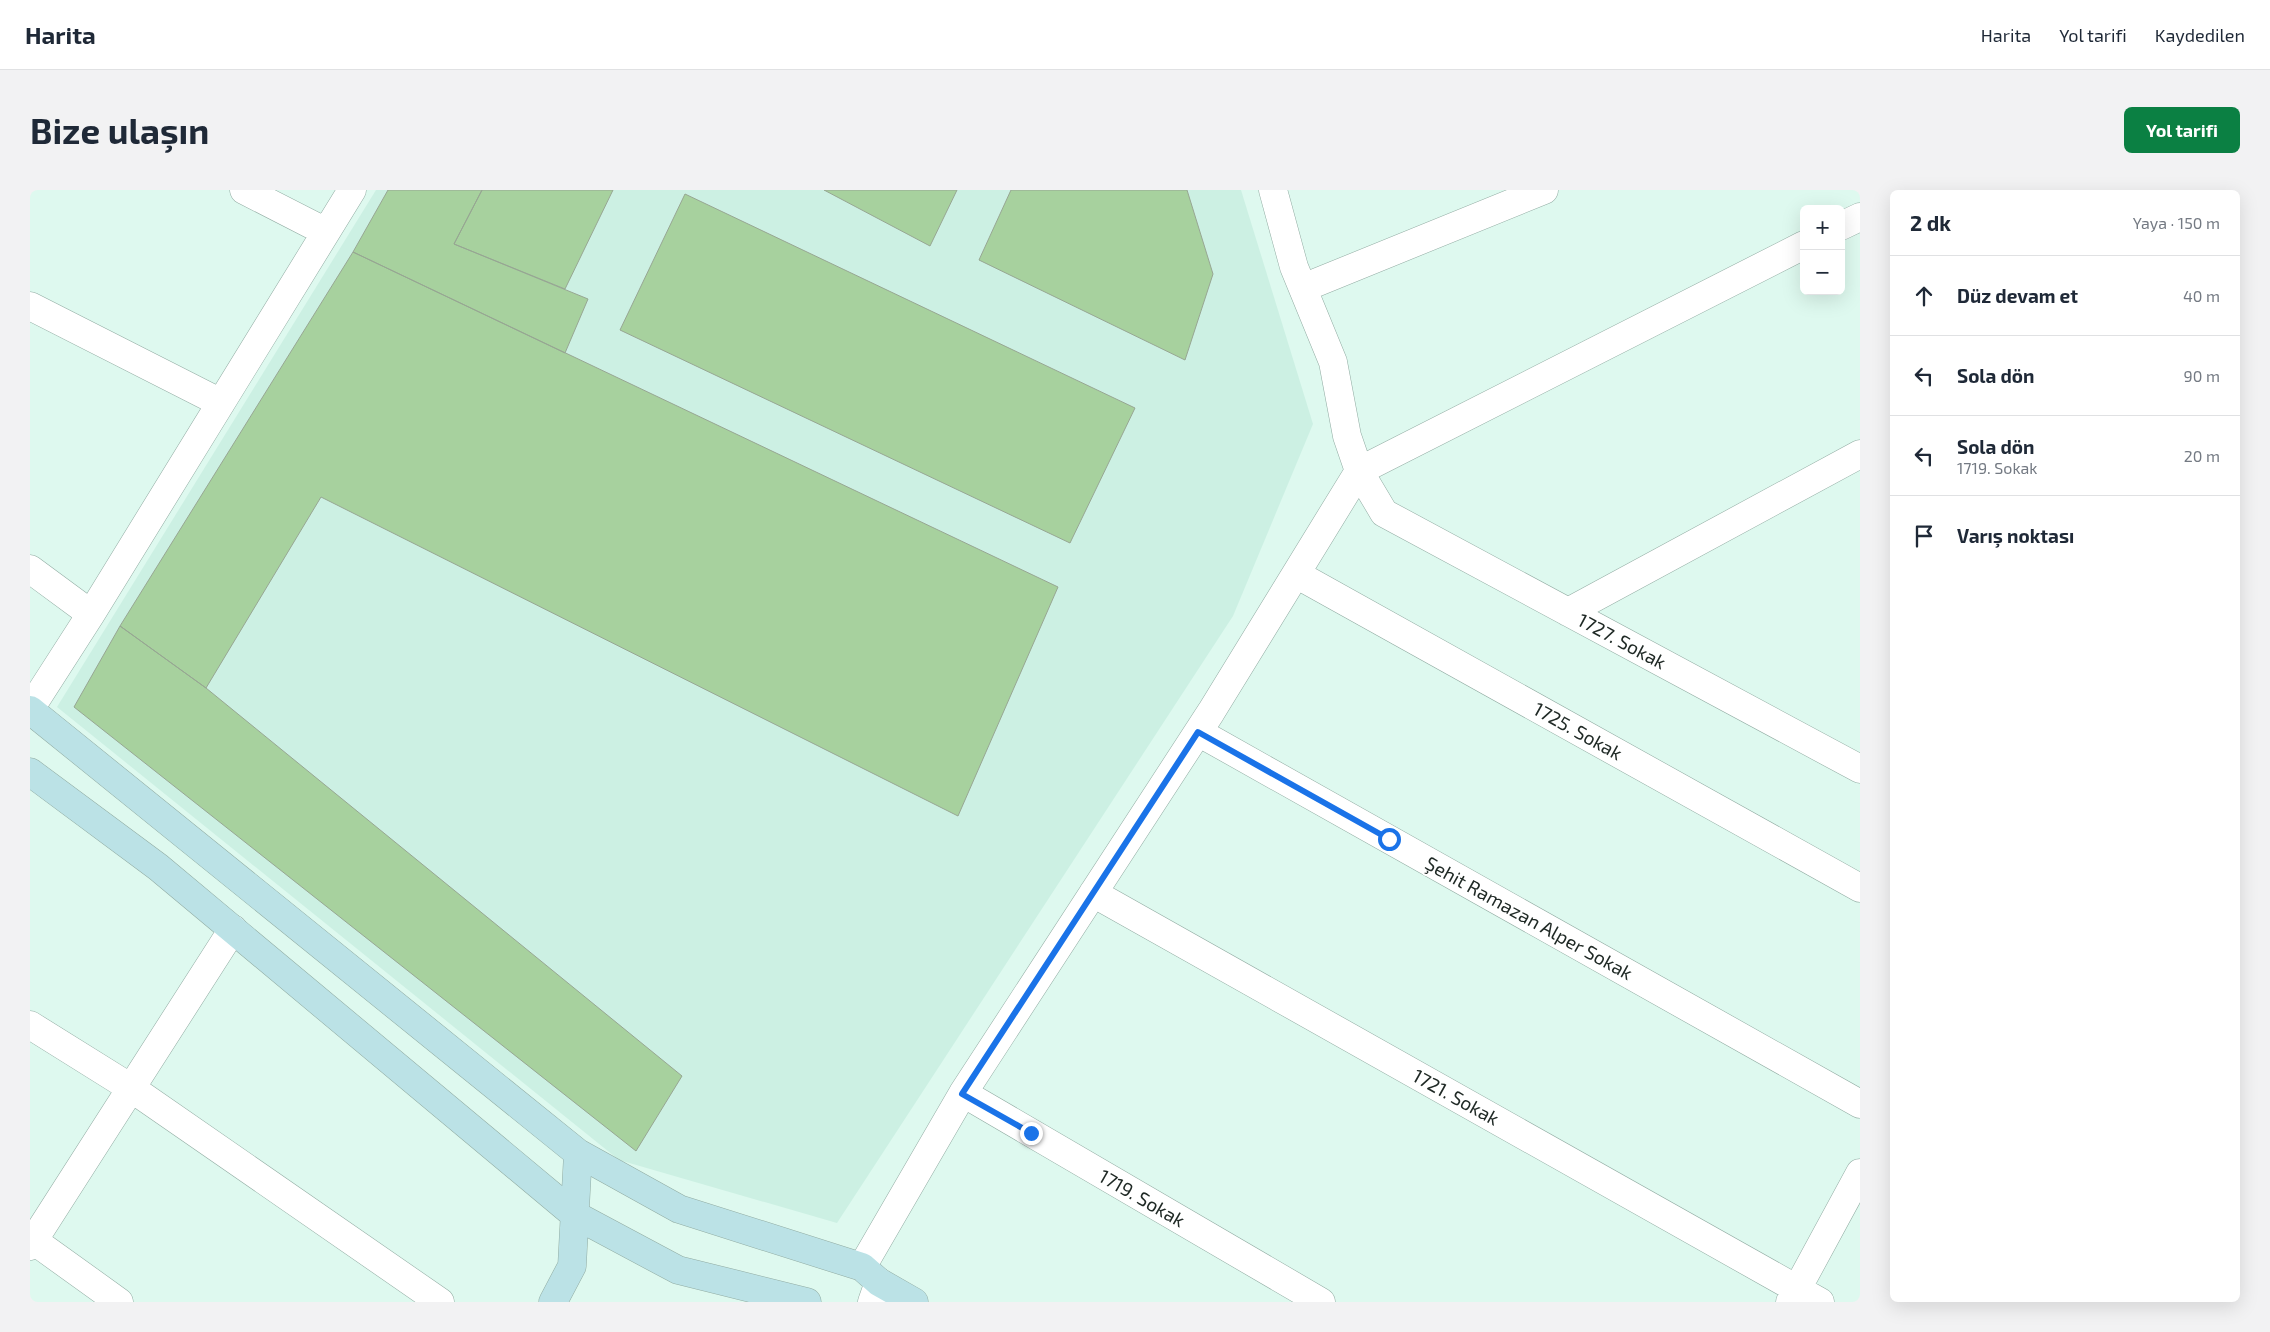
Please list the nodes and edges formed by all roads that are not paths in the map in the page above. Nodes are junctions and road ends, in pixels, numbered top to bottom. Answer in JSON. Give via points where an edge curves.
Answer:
{"nodes":[{"id":1,"x":244,"y":190,"type":"edge"},
{"id":2,"x":352,"y":190,"type":"edge"},
{"id":3,"x":1273,"y":190,"type":"edge"},
{"id":4,"x":1544,"y":190,"type":"edge"},
{"id":5,"x":1860,"y":217,"type":"edge"},
{"id":6,"x":1845,"y":224,"type":"edge"},
{"id":7,"x":326,"y":232,"type":"junction"},
{"id":8,"x":1800,"y":248,"type":"edge"},
{"id":9,"x":1303,"y":288,"type":"junction"},
{"id":10,"x":30,"y":306,"type":"edge"},
{"id":11,"x":221,"y":403,"type":"junction"},
{"id":12,"x":1860,"y":454,"type":"edge"},
{"id":13,"x":1359,"y":471,"type":"junction"},
{"id":14,"x":30,"y":569,"type":"edge"},
{"id":15,"x":1296,"y":574,"type":"junction"},
{"id":16,"x":1568,"y":612,"type":"junction"},
{"id":17,"x":91,"y":614,"type":"junction"},
{"id":18,"x":30,"y":710,"type":"edge"},
{"id":19,"x":1198,"y":732,"type":"junction"},
{"id":20,"x":1860,"y":769,"type":"edge"},
{"id":21,"x":30,"y":772,"type":"edge"},
{"id":22,"x":1860,"y":888,"type":"edge"},
{"id":23,"x":1093,"y":893,"type":"junction"},
{"id":24,"x":233,"y":929,"type":"junction"},
{"id":25,"x":30,"y":1025,"type":"edge"},
{"id":26,"x":131,"y":1088,"type":"junction"},
{"id":27,"x":962,"y":1094,"type":"junction"},
{"id":28,"x":1860,"y":1104,"type":"edge"},
{"id":29,"x":578,"y":1153,"type":"junction"},
{"id":30,"x":1860,"y":1173,"type":"edge"},
{"id":31,"x":574,"y":1215,"type":"junction"},
{"id":32,"x":31,"y":1242,"type":"edge"},
{"id":33,"x":871,"y":1284,"type":"edge"},
{"id":34,"x":1802,"y":1298,"type":"edge"},
{"id":35,"x":119,"y":1302,"type":"edge"},
{"id":36,"x":440,"y":1302,"type":"edge"},
{"id":37,"x":553,"y":1302,"type":"edge"},
{"id":38,"x":807,"y":1302,"type":"edge"},
{"id":39,"x":914,"y":1302,"type":"edge"},
{"id":40,"x":1321,"y":1302,"type":"edge"}],
"edges":[{"from":1,"to":7,"type":"street"},
{"from":2,"to":7,"type":"street"},
{"from":3,"to":9,"type":"street"},
{"from":4,"to":9,"type":"street"},
{"from":5,"to":6,"type":"street"},
{"from":7,"to":11,"type":"street"},
{"from":8,"to":13,"type":"street"},
{"from":9,"to":13,"type":"street","via":[[1333,362],[1347,436]]},
{"from":10,"to":11,"type":"street"},
{"from":11,"to":17,"type":"street"},
{"from":12,"to":16,"type":"street"},
{"from":13,"to":15,"type":"street"},
{"from":13,"to":16,"type":"street","name":"1727. Sokak","via":[[1384,513]]},
{"from":14,"to":17,"type":"street"},
{"from":15,"to":19,"type":"street"},
{"from":15,"to":22,"type":"street","name":"1725. Sokak"},
{"from":16,"to":20,"type":"street","name":"1727. Sokak"},
{"from":17,"to":18,"type":"street"},
{"from":18,"to":29,"type":"street"},
{"from":19,"to":23,"type":"street"},
{"from":19,"to":28,"type":"street","name":"Şehit Ramazan Alper Sokak"},
{"from":21,"to":24,"type":"street","via":[[158,867]]},
{"from":23,"to":27,"type":"street"},
{"from":23,"to":34,"type":"street","name":"1721. Sokak"},
{"from":24,"to":26,"type":"street"},
{"from":24,"to":31,"type":"street"},
{"from":25,"to":26,"type":"street"},
{"from":26,"to":32,"type":"street"},
{"from":26,"to":36,"type":"street"},
{"from":27,"to":33,"type":"street"},
{"from":27,"to":40,"type":"street","name":"1719. Sokak"},
{"from":29,"to":31,"type":"street"},
{"from":29,"to":33,"type":"street","via":[[679,1209]]},
{"from":30,"to":34,"type":"street"},
{"from":31,"to":37,"type":"street","via":[[572,1266]]},
{"from":31,"to":38,"type":"street","via":[[678,1270]]},
{"from":32,"to":35,"type":"street"},
{"from":33,"to":39,"type":"street"}]}
